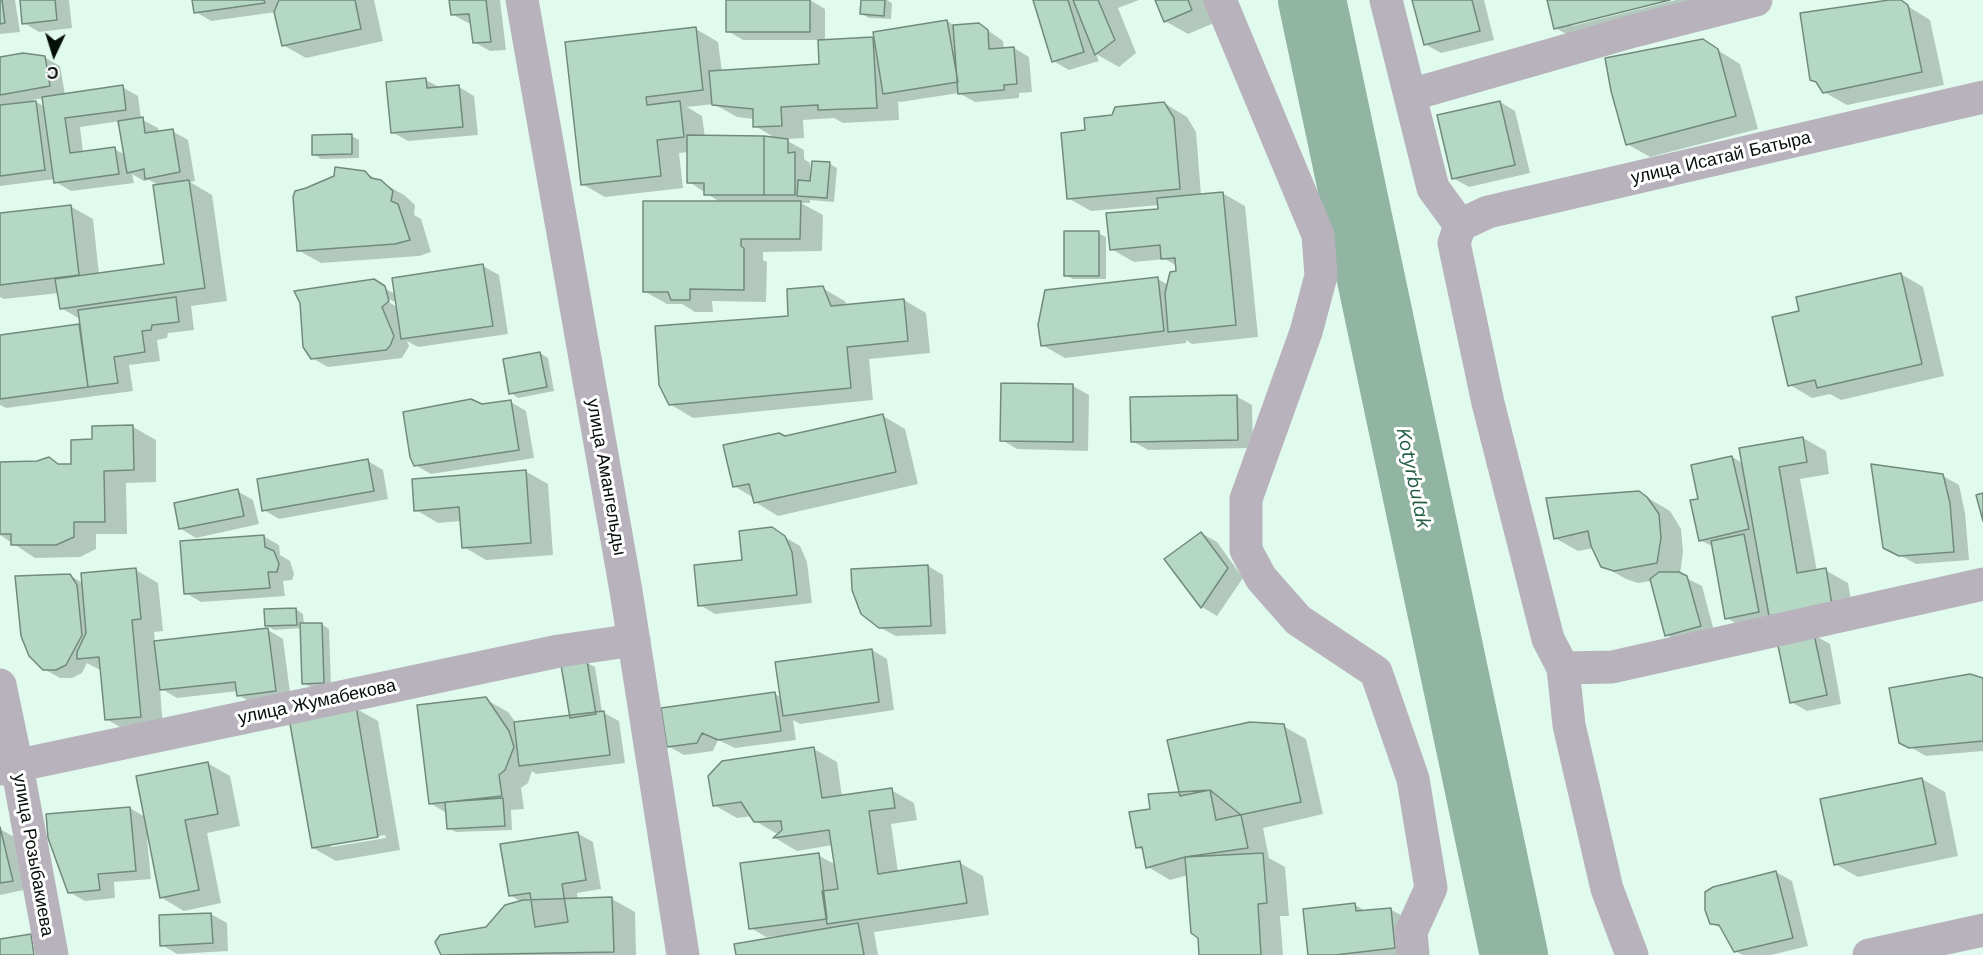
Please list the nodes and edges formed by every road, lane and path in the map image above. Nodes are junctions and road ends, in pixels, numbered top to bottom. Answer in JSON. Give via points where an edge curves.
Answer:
{"nodes":[{"id":1,"x":522,"y":0,"type":"edge"},
{"id":2,"x":1220,"y":0,"type":"edge"},
{"id":3,"x":1386,"y":0,"type":"edge"},
{"id":4,"x":1756,"y":0,"type":"edge"},
{"id":5,"x":1410,"y":95,"type":"junction"},
{"id":6,"x":1983,"y":97,"type":"edge"},
{"id":7,"x":1460,"y":225,"type":"junction"},
{"id":8,"x":1983,"y":584,"type":"edge"},
{"id":9,"x":634,"y":639,"type":"junction"},
{"id":10,"x":1563,"y":668,"type":"junction"},
{"id":11,"x":0,"y":685,"type":"edge"},
{"id":12,"x":9,"y":767,"type":"edge"},
{"id":13,"x":1983,"y":930,"type":"edge"},
{"id":14,"x":52,"y":955,"type":"edge"},
{"id":15,"x":683,"y":955,"type":"edge"},
{"id":16,"x":1413,"y":955,"type":"edge"},
{"id":17,"x":1632,"y":955,"type":"edge"},
{"id":18,"x":1869,"y":955,"type":"edge"}],
"edges":[{"from":1,"to":9,"type":"street","name":"улица Амангельды"},
{"from":2,"to":16,"type":"street","via":[[1318,235],[1321,276],[1306,332],[1246,499],[1246,550],[1261,578],[1298,620],[1376,672],[1413,779],[1431,888],[1411,932]]},
{"from":3,"to":5,"type":"street"},
{"from":4,"to":5,"type":"street"},
{"from":5,"to":7,"type":"street","via":[[1433,188]]},
{"from":6,"to":7,"type":"street","name":"улица Исатай Батыра","via":[[1488,212]]},
{"from":7,"to":10,"type":"street","via":[[1454,243],[1488,403],[1548,639]]},
{"from":8,"to":10,"type":"street","via":[[1612,667]]},
{"from":9,"to":12,"type":"street","name":"улица Жумабекова","via":[[559,651]]},
{"from":9,"to":15,"type":"street","name":"улица Амангельды"},
{"from":10,"to":17,"type":"street","via":[[1569,725],[1607,889]]},
{"from":11,"to":12,"type":"street","name":"улица Розыбакиева"},
{"from":12,"to":14,"type":"street","name":"улица Розыбакиева"},
{"from":13,"to":18,"type":"street"}]}
